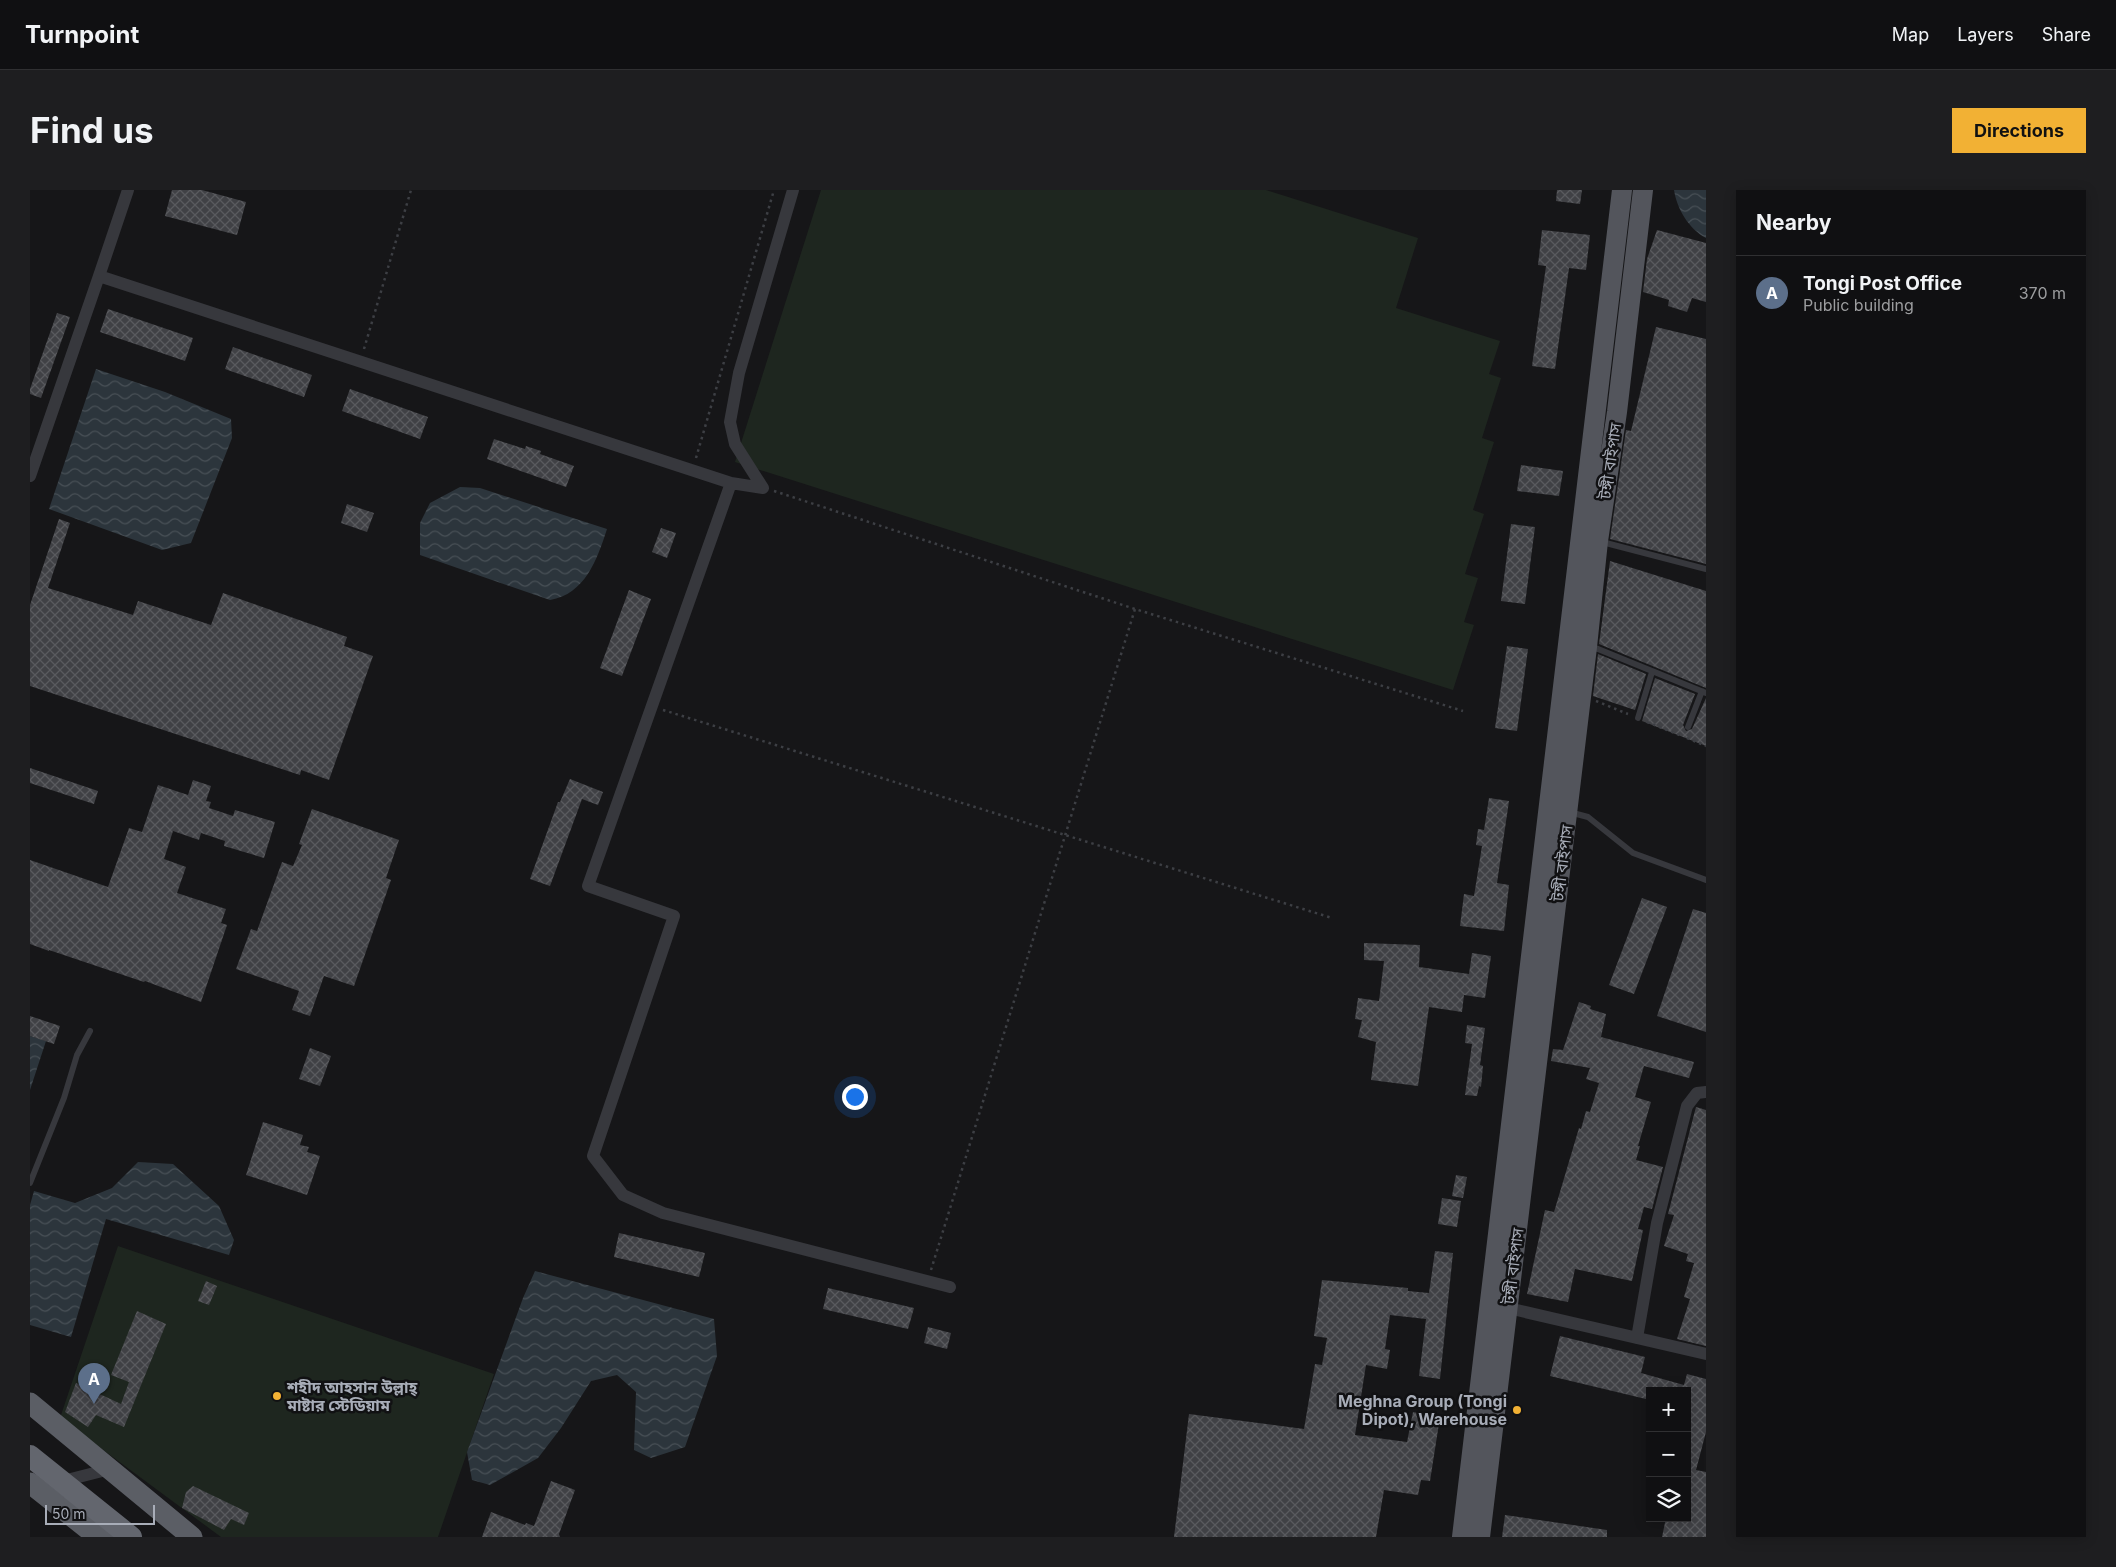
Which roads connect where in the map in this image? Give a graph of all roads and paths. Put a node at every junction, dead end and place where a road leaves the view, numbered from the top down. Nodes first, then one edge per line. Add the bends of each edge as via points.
1 (128, 190) edge
2 (411, 190) edge
3 (774, 190) edge
4 (793, 190) edge
5 (1622, 190) edge
6 (1644, 190) edge
7 (99, 276) junction
8 (360, 362) junction
9 (692, 472) junction
10 (30, 476) edge
11 (731, 483) junction
12 (763, 488) junction
13 (1598, 541) junction
14 (1706, 569) edge
15 (1135, 609) junction
16 (1588, 647) junction
17 (1652, 672) junction
18 (1704, 692) edge
19 (652, 707) junction
20 (1463, 710) dead end
21 (1638, 718) dead end
22 (1688, 727) dead end
23 (1568, 812) junction
24 (1065, 835) junction
25 (1706, 880) edge
26 (1332, 918) dead end
27 (90, 1031) dead end
28 (1706, 1092) edge
29 (30, 1183) edge
30 (928, 1278) dead end
31 (950, 1286) dead end
32 (1508, 1308) junction
33 (1637, 1338) junction
34 (1706, 1354) edge
35 (30, 1403) edge
36 (30, 1456) edge
37 (110, 1470) junction
38 (52, 1473) junction
39 (32, 1486) edge
40 (98, 1537) edge
41 (107, 1537) edge
42 (131, 1537) edge
43 (192, 1537) edge
44 (1462, 1537) edge
45 (1480, 1537) edge

1 - 7 street
2 - 8 path
3 - 9 path
4 - 12 street via 739,373 730,422 735,444
5 - 44 main road
6 - 13 main road, টঙ্গী বাইপাস
7 - 8 street
7 - 10 street
8 - 9 street
9 - 11 street
11 - 12 street
11 - 19 street
12 - 15 path
13 - 14 lane
13 - 16 main road, টঙ্গী বাইপাস
15 - 20 path
15 - 24 path
16 - 17 lane
16 - 23 main road, টঙ্গী বাইপাস
17 - 18 lane
17 - 21 lane
18 - 22 lane
19 - 24 path
19 - 31 street via 588,886 674,916 593,1156 623,1195 663,1213
23 - 25 lane via 1588,817 1633,853
23 - 32 main road, টঙ্গী বাইপাস
24 - 26 path
24 - 30 path
27 - 29 lane via 77,1055 64,1098
28 - 33 street via 1696,1093 1687,1106 1657,1223
32 - 33 street
32 - 45 main road, টঙ্গী বাইপাস
33 - 34 street
35 - 37 highway
36 - 38 highway, bridge
37 - 39 street
37 - 43 highway
38 - 41 highway, bridge
38 - 42 highway, bridge
39 - 40 highway

